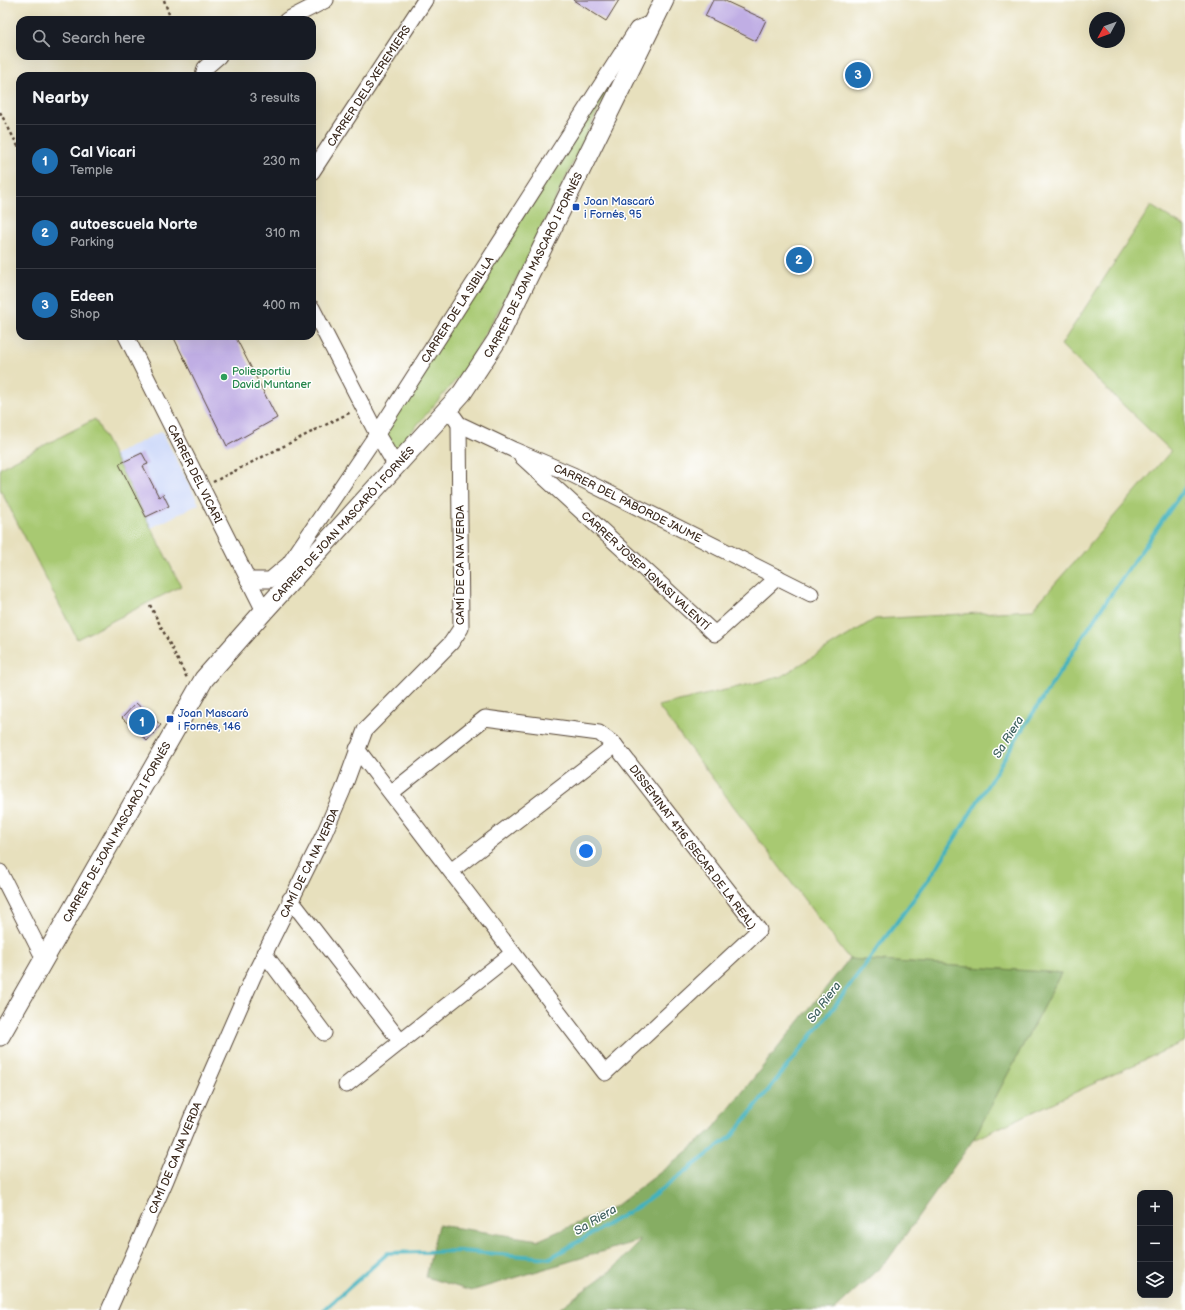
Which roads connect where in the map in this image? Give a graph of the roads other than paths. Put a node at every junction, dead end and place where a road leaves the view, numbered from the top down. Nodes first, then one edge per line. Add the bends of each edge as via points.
1 (326, 0) edge
2 (425, 0) edge
3 (664, 0) edge
4 (295, 16) edge
5 (653, 22) junction
6 (215, 60) edge
7 (204, 72) edge
8 (316, 166) edge
9 (316, 316) edge
10 (128, 340) edge
11 (448, 408) junction
12 (459, 424) junction
13 (377, 434) junction
14 (514, 450) junction
15 (396, 466) junction
16 (778, 577) junction
17 (248, 580) junction
18 (811, 594) dead end
19 (264, 611) junction
20 (615, 745) junction
21 (357, 749) junction
22 (391, 793) junction
23 (0, 872) edge
24 (451, 872) junction
25 (290, 899) junction
26 (264, 953) junction
27 (513, 953) junction
28 (44, 959) junction
29 (324, 1033) dead end
30 (0, 1036) edge
31 (401, 1042) junction
32 (346, 1085) dead end
33 (109, 1310) edge

1 - 4 street
2 - 8 street, CARRER DELS XEREMIERS
3 - 5 street, CARRER DE JOAN MASCARÓ I FORNÉS
5 - 11 street, CARRER DE JOAN MASCARÓ I FORNÉS via 497,340 462,394
5 - 13 street, CARRER DE LA SIBIL·LA via 637,29
6 - 7 street
9 - 13 street
10 - 17 street, CARRER DEL VICARI
11 - 12 street
11 - 15 street, CARRER DE JOAN MASCARÓ I FORNÉS
12 - 14 street, CARRER DEL PABORDE JAUME
12 - 21 street, CAMÍ DE CA NA VERDA via 461,628 451,643 365,730
13 - 15 street
13 - 17 street, CARRER DE LA SIBIL·LA via 290,564 270,580
14 - 16 street, CARRER DEL PABORDE JAUME via 573,475
14 - 16 street, CARRER JOSEP IGNASI VALENTÍ via 715,634
15 - 19 street, CARRER DE JOAN MASCARÓ I FORNÉS
16 - 18 street, CARRER DEL PABORDE JAUME
17 - 19 street, CARRER DEL VICARI
19 - 28 street, CARRER DE JOAN MASCARÓ I FORNÉS via 204,679
20 - 22 street, DISSEMINAT 4116 (SECAR DE LA REAL) via 599,733 485,718
20 - 24 street
20 - 27 street, DISSEMINAT 4116 (SECAR DE LA REAL) via 759,930 605,1073
21 - 22 street, DISSEMINAT 4116 (SECAR DE LA REAL)
21 - 25 street, CAMÍ DE CA NA VERDA via 324,834
22 - 24 street, DISSEMINAT 4116 (SECAR DE LA REAL)
23 - 28 street
24 - 27 street, DISSEMINAT 4116 (SECAR DE LA REAL)
25 - 26 street, CAMÍ DE CA NA VERDA
25 - 31 street
26 - 29 street
26 - 33 street, CAMÍ DE CA NA VERDA
27 - 31 street
28 - 30 street, CARRER DE JOAN MASCARÓ I FORNÉS
31 - 32 street

